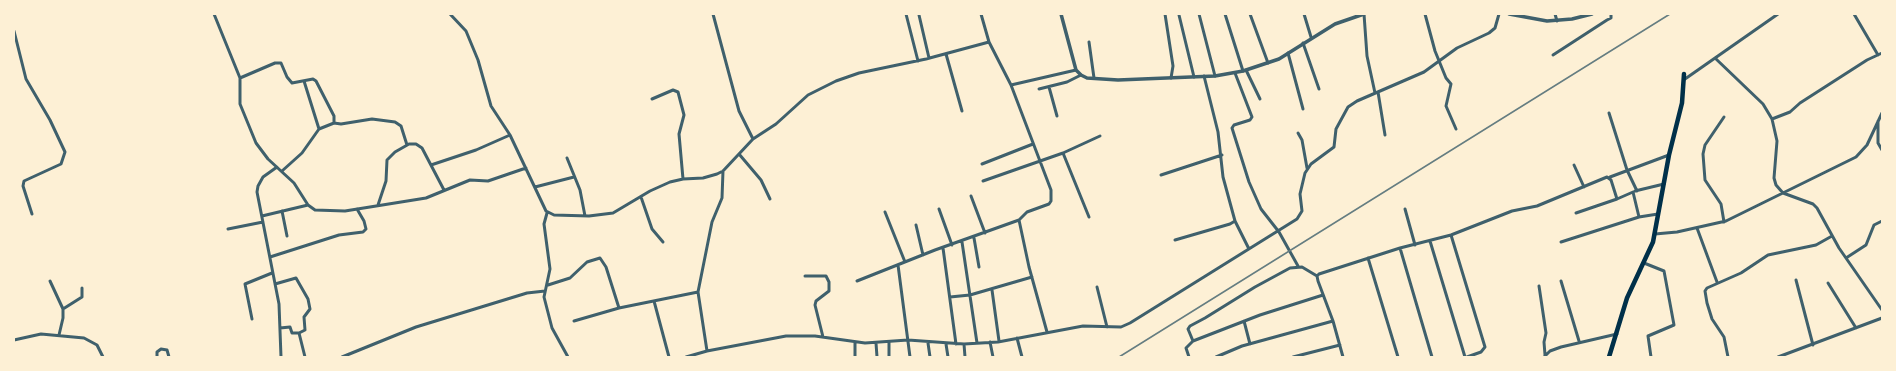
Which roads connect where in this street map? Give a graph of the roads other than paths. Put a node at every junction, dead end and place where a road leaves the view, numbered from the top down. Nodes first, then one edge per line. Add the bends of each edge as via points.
1 (214, 14) edge
2 (450, 14) edge
3 (713, 14) edge
4 (906, 14) edge
5 (981, 14) edge
6 (1061, 14) edge
7 (1164, 14) edge
8 (1179, 14) edge
9 (1199, 14) edge
10 (1225, 14) edge
11 (1250, 14) edge
12 (1304, 14) edge
13 (1364, 14) edge
14 (1425, 14) edge
15 (1499, 14) edge
16 (1509, 14) edge
17 (1555, 14) edge
18 (1592, 14) edge
19 (1611, 14) edge
20 (1778, 14) edge
21 (1854, 14) edge
22 (919, 15) edge
23 (1557, 21) junction
24 (14, 31) edge
25 (1311, 37) junction
26 (989, 42) junction
27 (1089, 42) dead end
28 (1303, 43) junction
29 (1288, 53) junction
30 (946, 54) junction
31 (1880, 54) edge
32 (1553, 55) dead end
33 (929, 58) junction
34 (1715, 58) junction
35 (918, 61) junction
36 (1439, 62) junction
37 (1268, 63) junction
38 (1076, 70) junction
39 (1244, 70) junction
40 (1235, 72) junction
41 (1081, 75) junction
42 (1204, 76) junction
43 (1215, 76) junction
44 (1685, 76) joint
45 (243, 77) junction
46 (1194, 77) junction
47 (1094, 78) junction
48 (1172, 78) junction
49 (304, 81) junction
50 (1011, 85) junction
51 (1049, 87) junction
52 (1039, 89) dead end
53 (1319, 89) dead end
54 (1377, 92) junction
55 (652, 98) dead end
56 (1260, 99) dead end
57 (1303, 109) dead end
58 (962, 111) dead end
59 (1609, 113) dead end
60 (1882, 113) edge
61 (1057, 116) dead end
62 (1724, 117) dead end
63 (1772, 119) junction
64 (1878, 121) junction
65 (334, 123) junction
66 (319, 129) junction
67 (1456, 129) dead end
68 (1298, 133) dead end
69 (510, 135) junction
70 (1385, 135) dead end
71 (1100, 136) dead end
72 (753, 139) junction
73 (1033, 144) junction
74 (407, 145) junction
75 (1882, 150) edge
76 (1063, 153) junction
77 (739, 154) junction
78 (1222, 155) junction
79 (1669, 155) junction
80 (567, 158) dead end
81 (1040, 161) junction
82 (982, 164) dead end
83 (1574, 165) dead end
84 (431, 166) junction
85 (277, 167) junction
86 (526, 168) junction
87 (1307, 168) junction
88 (1627, 170) junction
89 (282, 171) junction
90 (723, 171) junction
91 (1161, 175) dead end
92 (574, 177) junction
93 (1610, 177) junction
94 (683, 179) junction
95 (983, 181) dead end
96 (1665, 184) junction
97 (535, 187) junction
98 (1584, 187) junction
99 (444, 190) junction
100 (1635, 191) junction
101 (1783, 193) junction
102 (971, 196) dead end
103 (641, 197) junction
104 (770, 199) dead end
105 (1617, 199) junction
106 (308, 205) junction
107 (378, 205) junction
108 (358, 209) junction
109 (939, 209) dead end
110 (1404, 209) dead end
111 (282, 211) junction
112 (885, 212) dead end
113 (547, 213) junction
114 (1576, 213) dead end
115 (32, 214) dead end
116 (1659, 214) junction
117 (262, 216) junction
118 (585, 216) junction
119 (1090, 217) dead end
120 (1639, 218) junction
121 (1019, 220) junction
122 (1235, 221) junction
123 (1882, 221) edge
124 (263, 222) junction
125 (1724, 222) junction
126 (916, 225) dead end
127 (1698, 228) junction
128 (228, 229) dead end
129 (1279, 232) junction
130 (985, 233) junction
131 (1655, 234) junction
132 (1451, 235) junction
133 (287, 236) dead end
134 (1832, 236) junction
135 (974, 238) junction
136 (1175, 240) dead end
137 (1430, 241) junction
138 (663, 242) dead end
139 (962, 242) junction
140 (1561, 242) dead end
141 (1415, 244) junction
142 (952, 245) junction
143 (943, 248) junction
144 (1400, 248) junction
145 (1249, 249) junction
146 (923, 255) junction
147 (270, 257) junction
148 (1368, 258) junction
149 (1846, 258) junction
150 (905, 262) junction
151 (1644, 263) junction
152 (898, 264) junction
153 (1298, 266) junction
154 (979, 267) dead end
155 (272, 273) junction
156 (805, 276) dead end
157 (1317, 276) junction
158 (1032, 277) junction
159 (1796, 280) dead end
160 (50, 281) dead end
161 (857, 281) dead end
162 (1561, 281) dead end
163 (1717, 282) junction
164 (1828, 283) dead end
165 (275, 284) junction
166 (548, 285) junction
167 (1539, 286) dead end
168 (1097, 287) dead end
169 (82, 288) dead end
170 (992, 290) junction
171 (545, 291) junction
172 (698, 292) junction
173 (970, 295) junction
174 (1323, 295) junction
175 (950, 298) junction
176 (654, 300) junction
177 (619, 308) junction
178 (63, 309) junction
179 (1882, 310) edge
180 (1882, 318) edge
181 (252, 319) dead end
182 (574, 321) dead end
183 (1244, 321) junction
184 (1333, 321) junction
185 (1107, 327) junction
186 (280, 328) junction
187 (1856, 328) junction
188 (1047, 332) junction
189 (299, 333) junction
190 (1617, 334) junction
191 (59, 335) junction
192 (823, 337) junction
193 (1017, 338) junction
194 (14, 340) edge
195 (908, 340) junction
196 (1193, 341) junction
197 (1580, 341) junction
198 (855, 342) junction
199 (889, 342) junction
200 (990, 342) junction
201 (999, 342) junction
202 (876, 343) junction
203 (928, 343) junction
204 (977, 343) junction
205 (946, 344) junction
206 (956, 344) junction
207 (964, 344) junction
208 (1250, 344) junction
209 (1340, 345) junction
210 (1813, 345) junction
211 (707, 351) junction
212 (1545, 356) edge
213 (103, 357) edge
214 (157, 357) edge
215 (169, 357) edge
216 (281, 357) edge
217 (305, 357) edge
218 (342, 357) edge
219 (568, 357) edge
220 (669, 357) edge
221 (686, 357) edge
222 (855, 357) edge
223 (877, 357) edge
224 (889, 357) edge
225 (910, 357) edge
226 (930, 357) edge
227 (948, 357) edge
228 (965, 357) edge
229 (993, 357) edge
230 (1022, 357) edge
231 (1189, 357) edge
232 (1216, 357) edge
233 (1293, 357) edge
234 (1343, 357) edge
235 (1398, 357) edge
236 (1432, 357) edge
237 (1466, 357) edge
238 (1609, 357) edge
239 (1651, 357) edge
240 (1728, 357) edge
241 (1778, 357) edge

1 - 45 street
2 - 69 street via 466,31 478,60 487,97
3 - 72 street via 739,110
4 - 35 street
5 - 26 street
6 - 38 street
7 - 48 street via 1173,66
8 - 46 street
9 - 43 street
10 - 39 street
11 - 37 street
12 - 25 street
13 - 25 street via 1335,24
13 - 54 street via 1367,56
14 - 36 street via 1430,40
15 - 36 street via 1493,31 1456,48
16 - 23 street
17 - 23 street
18 - 23 street
19 - 32 street via 1610,18
20 - 34 street
21 - 31 street
22 - 33 street
24 - 115 street via 26,79 65,152 61,164 24,181 23,186
25 - 28 street
26 - 30 street
26 - 50 street
27 - 47 street
28 - 29 street
28 - 53 street
29 - 37 street
29 - 57 street
30 - 33 street
30 - 58 street
31 - 63 street via 1800,103 1790,112
33 - 35 street
34 - 44 street
34 - 63 street via 1763,104
35 - 72 street via 859,73 836,81 808,95 776,124
36 - 54 street via 1424,72
36 - 67 street via 1451,84 1446,106
37 - 39 street
38 - 41 street
38 - 50 street
39 - 40 street
39 - 56 street
40 - 43 street
40 - 129 street via 1252,117 1232,128 1249,182 1261,209
41 - 47 street
41 - 51 street
42 - 43 street
42 - 46 street
42 - 78 street
44 - 79 main road via 1682,103
45 - 49 street via 278,62 292,82
45 - 85 street via 240,104 253,137 268,159
46 - 48 street
47 - 48 street
49 - 65 street via 313,79 318,84 334,116
49 - 66 street
50 - 73 street
51 - 52 street
51 - 61 street
54 - 70 street
54 - 87 street via 1348,107 1336,129 1332,149
55 - 94 street via 673,90 678,92 684,116 678,134
59 - 88 street
60 - 64 street
62 - 125 street via 1705,145 1703,154 1705,180 1721,204
63 - 101 street via 1777,141 1774,178
64 - 75 street via 1878,143
64 - 101 street via 1860,154
65 - 66 street
65 - 74 street via 372,119 395,122 401,126
66 - 89 street via 302,153
68 - 87 street via 1302,140
69 - 84 street
69 - 86 street
71 - 76 street
72 - 77 street
73 - 81 street
73 - 82 street
74 - 84 street via 416,144 422,148
74 - 107 street via 387,160 386,181
76 - 81 street
76 - 119 street
77 - 90 street
77 - 104 street via 761,180
78 - 91 street
78 - 122 street via 1223,177
79 - 88 street
79 - 96 main road
80 - 92 street
81 - 95 street
81 - 121 street via 1051,190 1051,201 1026,212
83 - 98 street
84 - 99 street
85 - 89 street
85 - 117 street via 263,177 258,186 257,198
86 - 97 street
86 - 99 street via 495,180 470,180
87 - 129 street via 1301,183 1302,212 1297,219
88 - 93 street
88 - 100 street
89 - 106 street via 294,183
90 - 94 street via 703,178
90 - 172 street via 722,198 712,222
92 - 97 street
92 - 118 street via 580,190
93 - 98 street
93 - 105 street
94 - 103 street via 657,187
96 - 100 street
96 - 116 main road
97 - 113 street
98 - 132 street via 1547,203 1502,214
99 - 107 street via 426,198
100 - 105 street
100 - 120 street
101 - 125 street
101 - 134 street via 1813,204
102 - 130 street
103 - 118 street via 613,213
103 - 138 street via 652,229
105 - 114 street
106 - 108 street via 315,210
106 - 111 street
107 - 108 street
108 - 147 street via 366,229 363,232 339,235
109 - 142 street
110 - 141 street
111 - 117 street
111 - 133 street
112 - 150 street
113 - 118 street
113 - 166 street via 544,224 550,269
116 - 120 street
116 - 131 main road
117 - 124 street
120 - 140 street
121 - 130 street
121 - 158 street
122 - 136 street
122 - 145 street
123 - 149 street via 1874,225 1866,245
124 - 128 street
124 - 147 street
125 - 127 street
126 - 146 street
127 - 131 street
127 - 163 street
129 - 145 street
129 - 153 street
130 - 135 street
131 - 151 main road
132 - 137 street
132 - 237 street via 1485,347 1481,352
134 - 149 street
134 - 163 street via 1816,245 1768,255 1741,273
135 - 139 street
135 - 154 street
137 - 141 street
137 - 237 street
139 - 142 street
139 - 173 street
141 - 144 street
142 - 143 street
143 - 146 street
143 - 175 street
144 - 148 street
144 - 236 street
145 - 185 street via 1130,323 1121,327
146 - 150 street
147 - 155 street
148 - 157 street
148 - 235 street
149 - 179 street
150 - 152 street
151 - 190 main road via 1627,298
151 - 239 street via 1664,271 1674,325 1648,336
152 - 161 street
152 - 195 street
153 - 157 street
153 - 196 street via 1255,287 1190,326 1188,329
155 - 165 street
155 - 181 street via 245,284
156 - 192 street via 826,276 829,282 829,292 815,303
157 - 174 street
158 - 170 street
158 - 188 street
159 - 210 street
160 - 178 street
162 - 197 street
163 - 240 street via 1707,288 1705,296 1712,319 1724,337
164 - 187 street
165 - 186 street
165 - 189 street via 296,278 308,300 310,310 304,317 305,330
166 - 171 street
166 - 177 street via 570,278 587,262 600,258 606,267
167 - 212 street via 1546,333
168 - 185 street
169 - 178 street via 82,297
170 - 173 street
170 - 201 street
171 - 218 street via 527,293 406,330
171 - 219 street via 552,328
172 - 176 street
172 - 211 street
173 - 175 street
173 - 204 street
174 - 183 street
174 - 184 street
175 - 206 street
176 - 177 street
176 - 220 street
177 - 182 street
178 - 191 street
180 - 187 street
183 - 196 street
183 - 208 street
184 - 208 street
184 - 209 street
185 - 188 street via 1083,326
186 - 189 street via 290,327 292,333
186 - 216 street
187 - 210 street
188 - 193 street
189 - 217 street
190 - 197 street
190 - 238 main road
191 - 194 street via 37,335
191 - 213 street via 92,341
192 - 198 street
192 - 211 street via 779,337
193 - 201 street
193 - 230 street
195 - 199 street
195 - 203 street
195 - 225 street
196 - 231 street via 1186,348
197 - 212 street via 1556,349
198 - 202 street
198 - 222 street
199 - 202 street
199 - 224 street
200 - 201 street
200 - 204 street
200 - 229 street
202 - 223 street
203 - 205 street
203 - 226 street
204 - 207 street
205 - 206 street
205 - 227 street
206 - 207 street
207 - 228 street
208 - 232 street
209 - 233 street
209 - 234 street
210 - 241 street
211 - 221 street
214 - 215 street via 158,351 166,349

